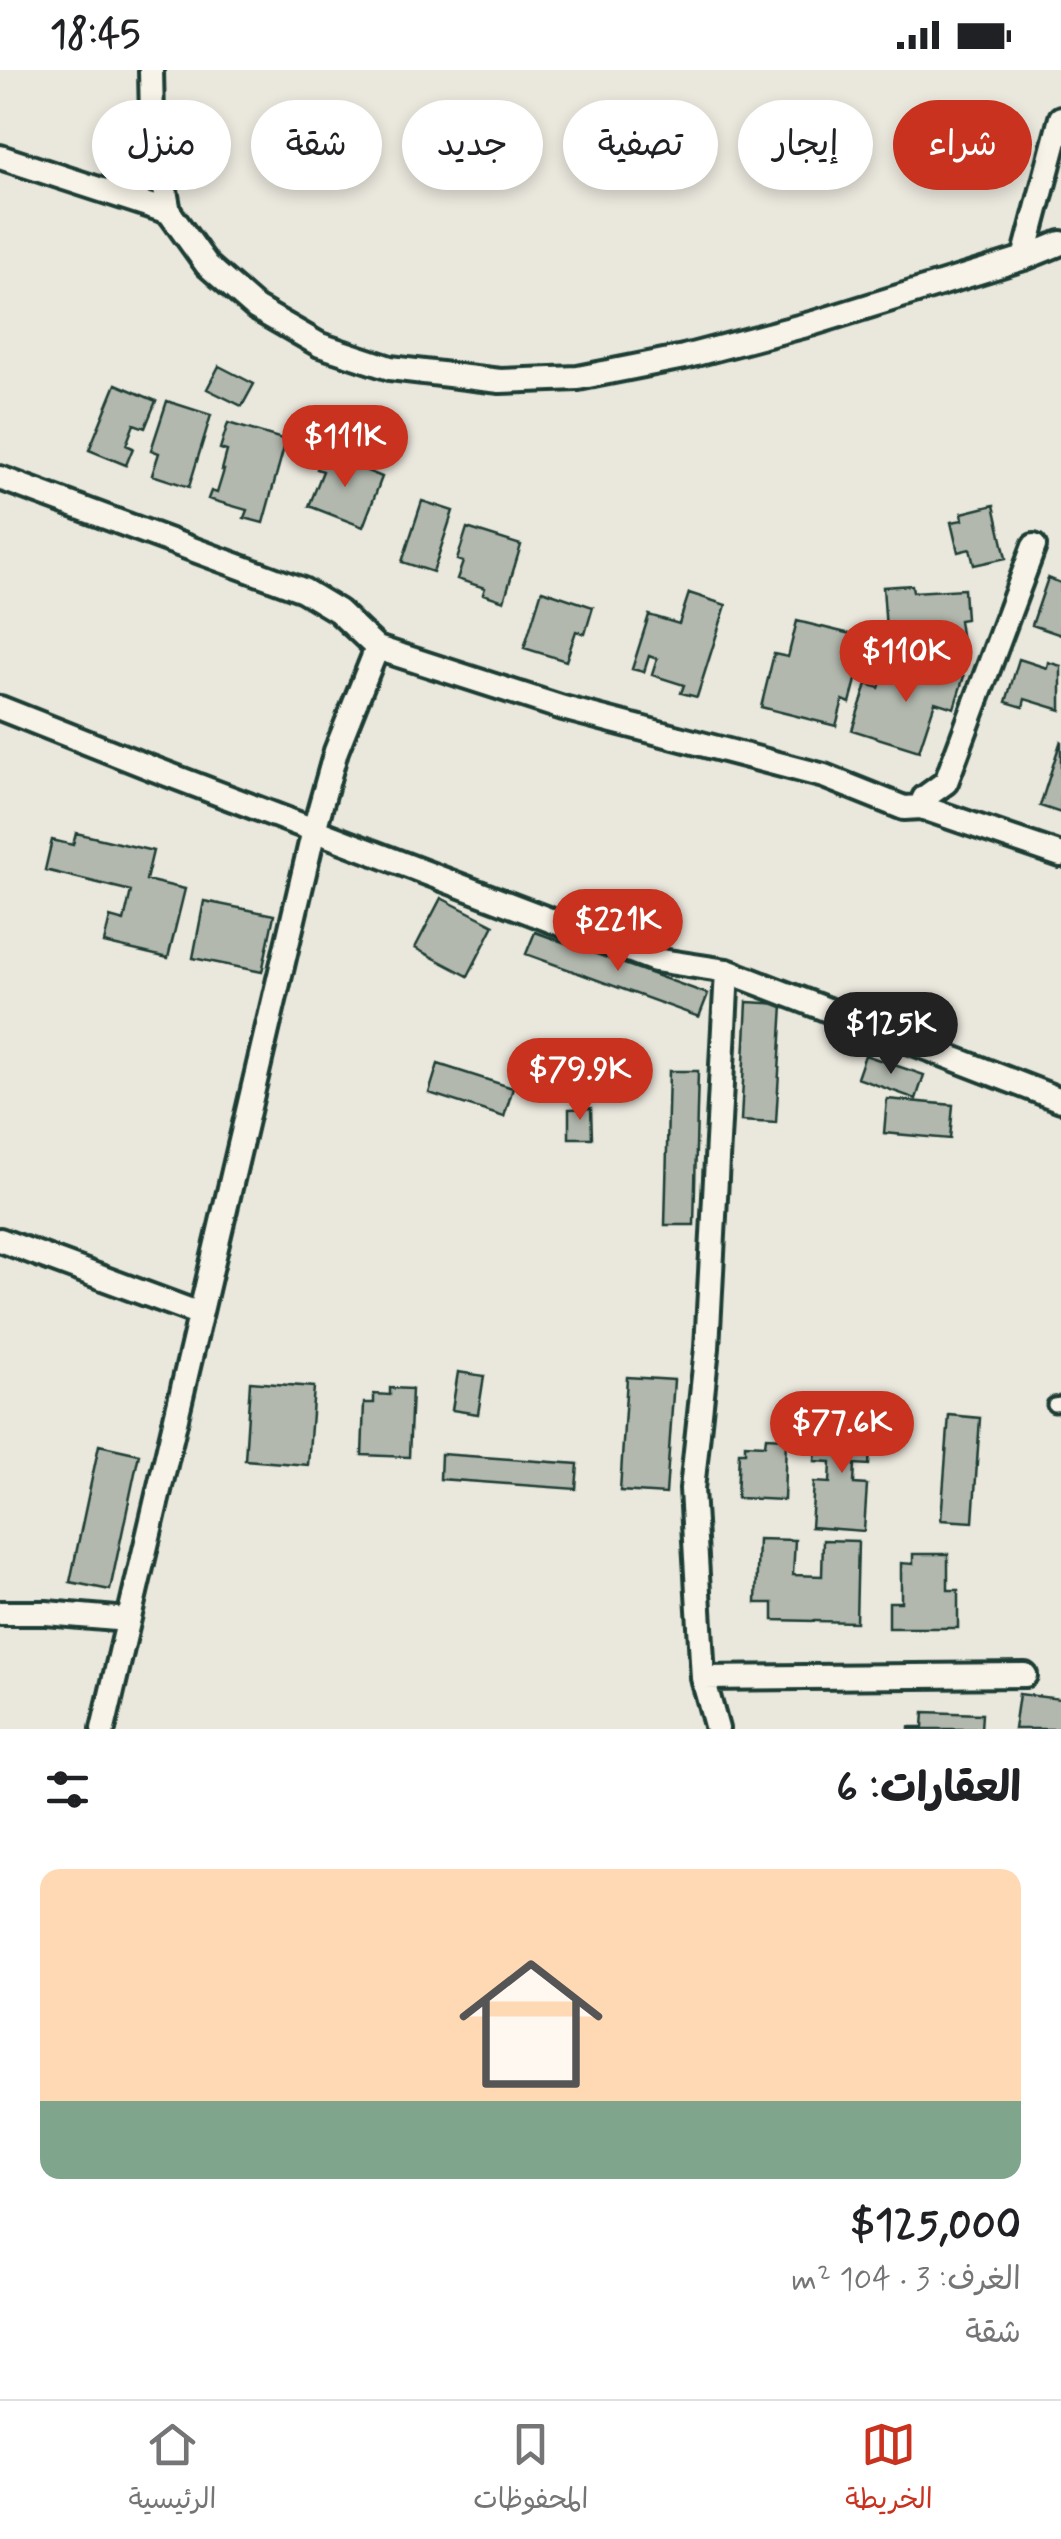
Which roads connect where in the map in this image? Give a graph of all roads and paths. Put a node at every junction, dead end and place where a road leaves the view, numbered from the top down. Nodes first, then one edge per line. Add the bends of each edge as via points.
1 (151, 70) edge
2 (1061, 118) edge
3 (0, 158) edge
4 (169, 212) junction
5 (1061, 244) edge
6 (1024, 258) junction
7 (0, 478) edge
8 (1034, 546) dead end
9 (378, 648) junction
10 (0, 708) edge
11 (921, 807) junction
12 (314, 830) junction
13 (1061, 856) edge
14 (727, 971) junction
15 (1061, 1100) edge
16 (0, 1240) edge
17 (200, 1314) junction
18 (0, 1612) edge
19 (128, 1620) junction
20 (1024, 1676) dead end
21 (704, 1678) junction
22 (104, 1729) edge
23 (716, 1729) edge

1 - 4 street via 152,120
2 - 6 street
3 - 4 street
4 - 6 street via 219,276 256,308 320,345 390,368 500,381 578,378 684,357
5 - 6 street
7 - 9 street via 303,590
8 - 11 street via 946,782
9 - 11 street via 563,708 824,776 904,808
9 - 12 street via 336,751
10 - 12 street
11 - 13 street
12 - 14 street via 656,960
12 - 17 street
14 - 15 street
14 - 21 street via 707,1348 692,1490
16 - 17 street
17 - 19 street
18 - 19 street
19 - 22 street
20 - 21 street
21 - 23 street

